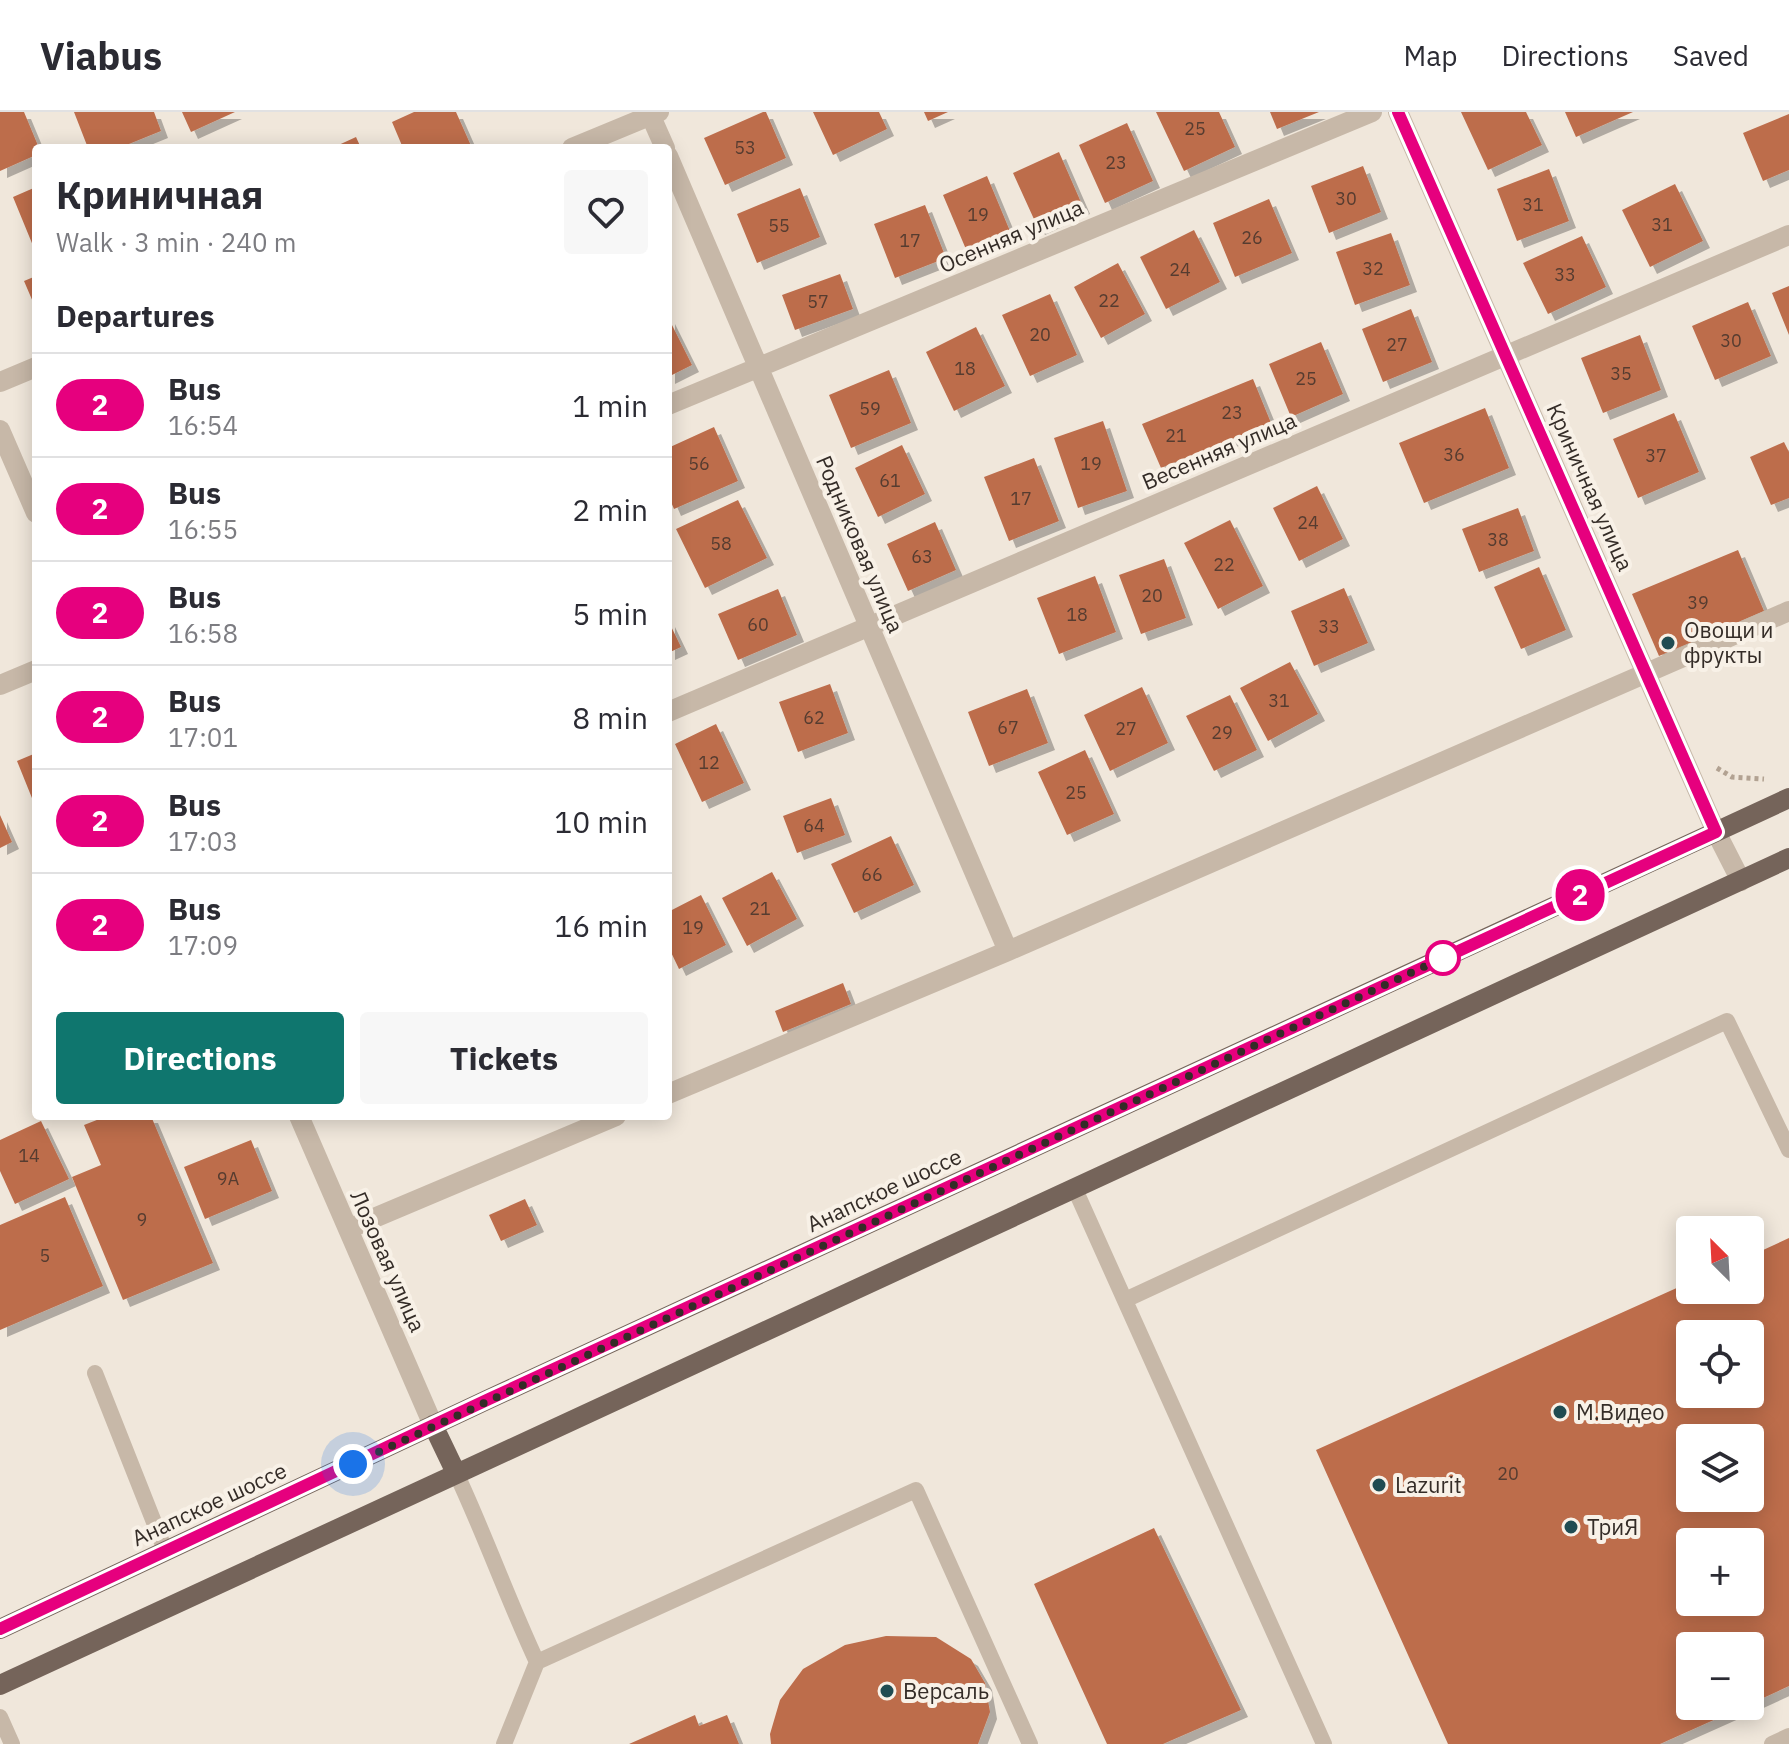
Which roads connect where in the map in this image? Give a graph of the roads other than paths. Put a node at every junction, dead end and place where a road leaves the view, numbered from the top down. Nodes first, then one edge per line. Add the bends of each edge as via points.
1 (1372, 112) edge
2 (1398, 112) edge
3 (653, 113) edge
4 (581, 144) edge
5 (664, 144) edge
6 (672, 165) edge
7 (1789, 235) edge
8 (1505, 355) junction
9 (758, 367) junction
10 (32, 369) edge
11 (0, 382) edge
12 (672, 403) edge
13 (0, 430) edge
14 (32, 504) edge
15 (1789, 611) edge
16 (869, 626) junction
17 (32, 672) edge
18 (1647, 675) junction
19 (0, 685) edge
20 (672, 710) edge
21 (1789, 798) edge
22 (1716, 832) junction
23 (1789, 858) edge
24 (1741, 881) junction
25 (1008, 951) junction
26 (672, 1092) edge
27 (301, 1120) edge
28 (607, 1120) edge
29 (1789, 1150) edge
30 (1074, 1187) junction
31 (348, 1229) junction
32 (1125, 1300) junction
33 (95, 1373) dead end
34 (433, 1425) junction
35 (456, 1473) junction
36 (165, 1550) junction
37 (0, 1629) edge
38 (537, 1662) junction
39 (0, 1685) edge
40 (0, 1717) edge
41 (512, 1726) junction
42 (1789, 1736) edge
43 (12, 1744) edge
44 (504, 1744) edge
45 (520, 1744) edge
46 (1030, 1744) edge
47 (1324, 1744) edge
48 (1772, 1744) edge

1 - 9 street, Осенняя улица
2 - 8 street, Криничная улица
3 - 4 street
3 - 5 street
6 - 9 street, Родниковая улица
7 - 8 street, Весенняя улица
8 - 16 street, Весенняя улица
8 - 18 street, Криничная улица
9 - 12 street, Осенняя улица
9 - 16 street, Родниковая улица
10 - 11 street
13 - 14 street
15 - 18 street
16 - 20 street, Весенняя улица
16 - 25 street, Родниковая улица
17 - 19 street
18 - 22 street, Криничная улица
18 - 25 street
21 - 22 main road, Анапское шоссе
22 - 24 street, Криничная улица
22 - 34 main road, Анапское шоссе
23 - 24 main road
24 - 30 main road
25 - 26 street
27 - 31 street, Лозовая улица
28 - 31 street
29 - 32 lane via 1727,1021
30 - 32 lane
30 - 35 main road
31 - 34 street, Лозовая улица
32 - 47 lane
33 - 36 lane
34 - 35 main road
34 - 36 main road, Анапское шоссе
35 - 38 lane
35 - 39 main road
36 - 37 main road, Анапское шоссе
38 - 41 lane
38 - 46 lane via 916,1490
40 - 43 lane
41 - 44 lane
41 - 45 lane
42 - 48 lane

